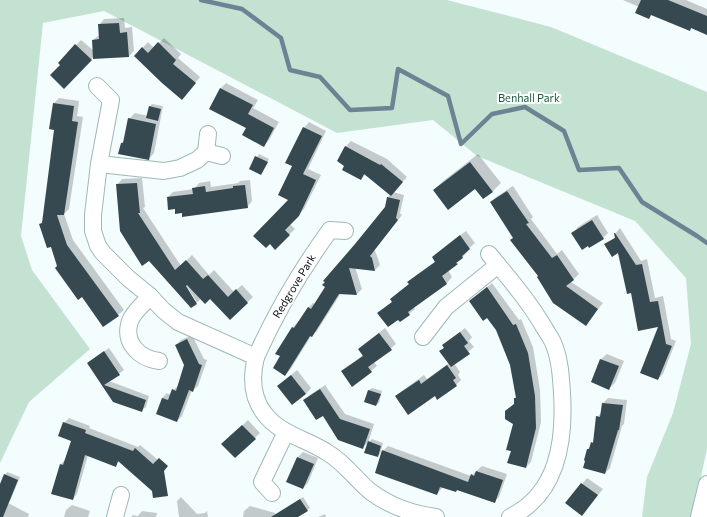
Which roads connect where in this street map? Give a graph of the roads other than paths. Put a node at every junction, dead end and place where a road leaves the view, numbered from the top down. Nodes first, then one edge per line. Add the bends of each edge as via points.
1 (97, 86) dead end
2 (208, 134) dead end
3 (206, 152) junction
4 (222, 156) dead end
5 (99, 164) junction
6 (345, 231) dead end
7 (150, 296) junction
8 (423, 337) dead end
9 (256, 357) junction
10 (158, 361) dead end
11 (286, 432) junction
12 (707, 484) edge
13 (121, 494) dead end
14 (272, 494) dead end
15 (413, 515) edge
16 (115, 517) edge
17 (436, 517) edge
18 (510, 517) edge
19 (699, 517) edge

1 - 5 street via 111,100
2 - 3 street
3 - 4 street
3 - 5 street via 187,166 164,171
5 - 7 street via 92,223 95,239 103,253
6 - 9 street, Redgrove Park via 330,230 311,256 278,311
7 - 9 street via 178,322
7 - 10 street via 131,320 129,337 137,351 146,358
8 - 18 street via 446,307 493,259 530,304 554,344 559,363 563,403 560,446 556,463 536,498
9 - 11 street, Redgrove Park via 252,381 258,403 270,420
11 - 14 street via 262,482
11 - 15 street, Redgrove Park via 330,454 342,462 370,491
12 - 19 street
13 - 16 street
15 - 17 street, Redgrove Park

